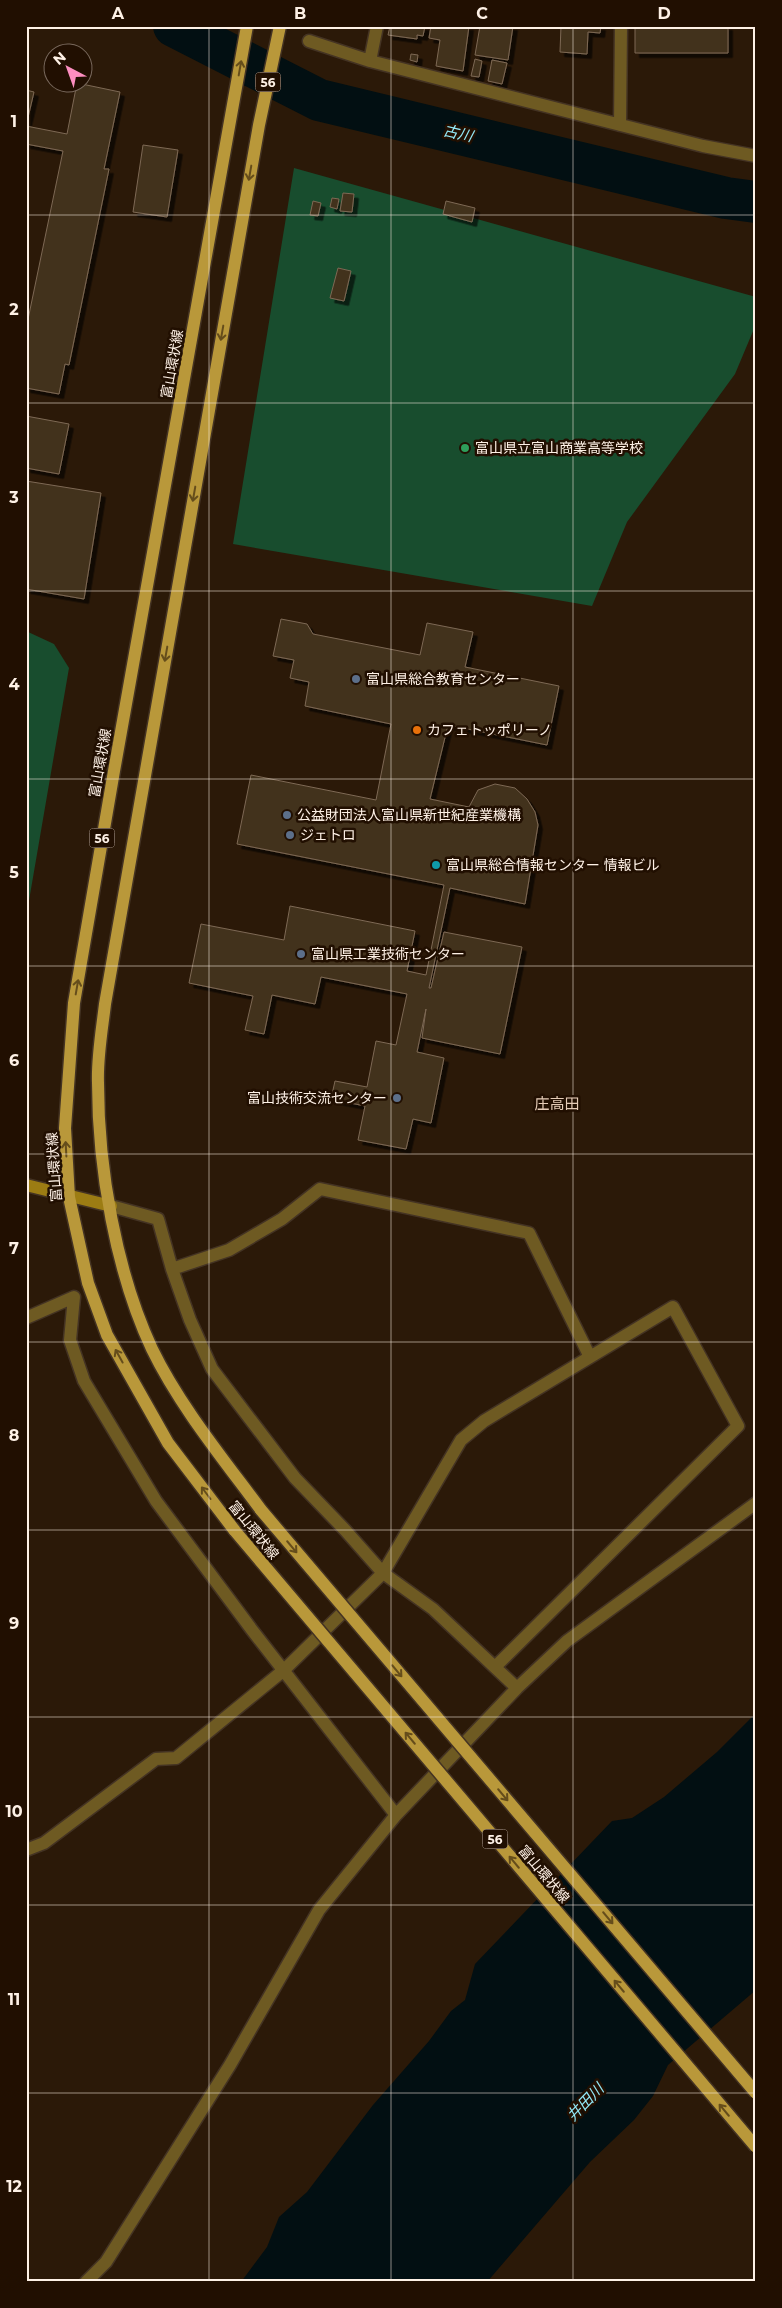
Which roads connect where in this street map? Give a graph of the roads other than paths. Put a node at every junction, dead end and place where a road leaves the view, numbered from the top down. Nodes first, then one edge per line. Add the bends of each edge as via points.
1 (247, 26) edge
2 (377, 26) edge
3 (621, 26) edge
4 (279, 32) edge
5 (309, 41) dead end
6 (370, 61) junction
7 (620, 125) junction
8 (756, 156) edge
9 (26, 1185) edge
10 (69, 1197) junction
11 (111, 1206) junction
12 (172, 1270) junction
13 (26, 1318) edge
14 (590, 1357) junction
15 (756, 1503) edge
16 (383, 1573) junction
17 (495, 1667) junction
18 (284, 1670) junction
19 (517, 1688) junction
20 (396, 1815) junction
21 (26, 1850) edge
22 (756, 2093) edge
23 (756, 2147) edge
24 (86, 2282) edge

10 -> 1 main road, 富山環状線 / 56 via 65,1128 74,1003
2 - 6 street
3 - 7 street
4 -> 11 main road, 富山環状線 / 56 via 259,125 105,1004 98,1082 102,1153
5 - 6 street
6 - 7 street
7 - 8 street
9 - 10 street
10 - 11 street
23 -> 10 main road, 富山環状線 / 56, bridge via 235,1531 168,1442 107,1335 88,1283
11 - 12 street via 158,1219
11 -> 22 main road, 富山環状線 / 56, bridge via 122,1265 153,1350 196,1423 261,1510
12 - 14 street via 230,1250 282,1219 320,1190 339,1193 529,1233
12 - 16 street via 212,1369 295,1478
13 - 18 street via 74,1298 70,1340 84,1381 156,1501
14 - 16 street via 484,1421 461,1440
14 - 17 street via 673,1307 738,1426
15 - 19 street via 567,1641
16 - 17 street via 433,1609
16 - 18 street
17 - 19 street
18 - 20 street
18 - 21 street via 176,1758 156,1759 44,1843
19 - 20 street
20 - 24 street via 319,1910 230,2065 106,2262

